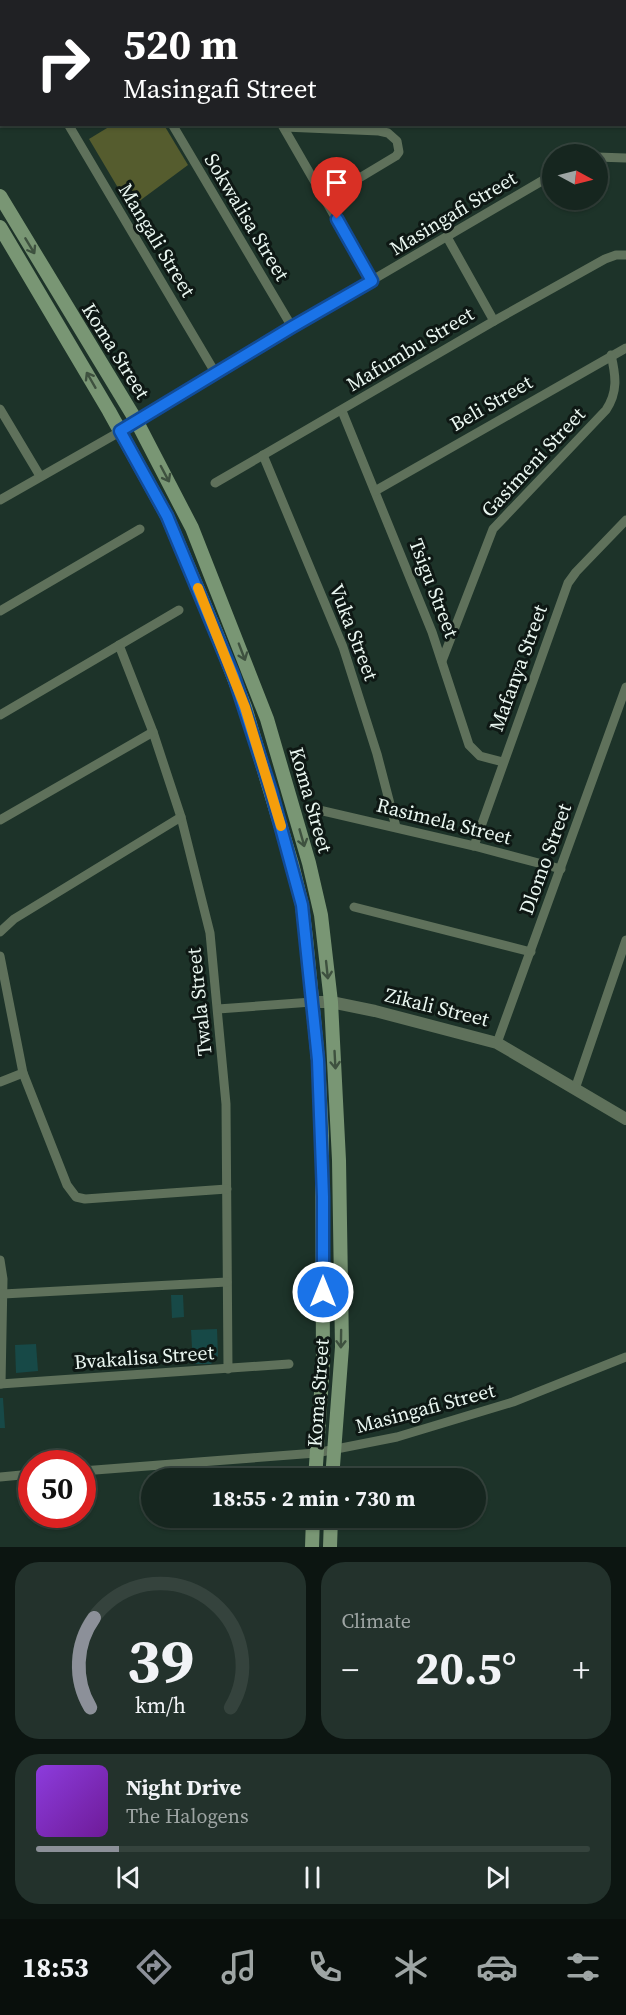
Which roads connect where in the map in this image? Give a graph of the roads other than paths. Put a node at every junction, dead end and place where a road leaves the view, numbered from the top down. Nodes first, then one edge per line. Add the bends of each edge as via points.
1 (69, 126) edge
2 (173, 126) edge
3 (283, 126) edge
4 (608, 157) edge
5 (626, 158) edge
6 (542, 181) edge
7 (0, 196) edge
8 (326, 198) junction
9 (0, 227) edge
10 (447, 237) junction
11 (626, 255) edge
12 (372, 281) junction
13 (494, 321) junction
14 (292, 327) junction
15 (626, 348) edge
16 (611, 355) junction
17 (216, 375) junction
18 (0, 409) edge
19 (342, 411) junction
20 (137, 422) junction
21 (120, 431) junction
22 (263, 455) junction
23 (40, 476) junction
24 (215, 483) dead end
25 (375, 490) junction
26 (0, 500) edge
27 (626, 520) edge
28 (140, 529) dead end
29 (179, 610) dead end
30 (0, 611) edge
31 (119, 645) junction
32 (442, 661) junction
33 (626, 687) edge
34 (0, 715) edge
35 (153, 732) junction
36 (503, 762) junction
37 (319, 810) dead end
38 (181, 818) junction
39 (0, 820) edge
40 (396, 827) junction
41 (474, 846) junction
42 (561, 869) junction
43 (354, 907) dead end
44 (0, 932) edge
45 (626, 940) edge
46 (531, 952) junction
47 (0, 956) edge
48 (312, 1002) junction
49 (331, 1002) junction
50 (218, 1009) junction
51 (497, 1043) junction
52 (23, 1073) junction
53 (0, 1082) edge
54 (575, 1089) junction
55 (626, 1119) edge
56 (227, 1189) junction
57 (0, 1260) edge
58 (227, 1282) junction
59 (3, 1294) junction
60 (626, 1357) edge
61 (289, 1364) dead end
62 (228, 1369) junction
63 (0, 1384) edge
64 (334, 1450) junction
65 (316, 1453) junction
66 (315, 1468) edge
67 (333, 1468) edge
68 (96, 1470) edge
69 (18, 1475) edge
70 (0, 1477) edge
71 (313, 1528) edge
72 (331, 1528) edge
73 (312, 1547) edge
74 (330, 1547) edge

1 - 17 street, Mangali Street
2 - 14 street, Sokwalisa Street
3 - 8 street
3 - 8 street via 379,131 398,141 396,156
4 - 5 street
6 - 10 street, Masingafi Street
7 -> 20 main road, Koma Street
8 - 12 street
21 -> 9 main road, Koma Street
10 - 12 street, Masingafi Street
10 - 13 street
11 - 13 street, Mafumbu Street via 608,257
12 - 14 street, Masingafi Street
13 - 19 street, Mafumbu Street
14 - 17 street, Masingafi Street
15 - 16 street, Beli Street
16 - 25 street, Beli Street
16 - 32 street, Gasimeni Street via 616,387 612,402 493,529
17 - 20 street, Masingafi Street
18 - 23 street
19 - 22 street, Mafumbu Street
19 - 25 street, Tsigu Street
20 - 21 street, Masingafi Street
20 -> 49 main road, Koma Street via 192,528 267,719 316,891
21 - 23 street, Masingafi Street
21 - 48 main road, Koma Street via 171,524 245,707 302,905
22 - 24 street, Mafumbu Street
22 - 40 street, Vuka Street via 343,647
23 - 26 street, Masingafi Street
25 - 32 street, Tsigu Street
27 - 36 street, Mafanya Street via 568,583
28 - 30 street
29 - 31 street
31 - 34 street
31 - 35 street, Twala Street
32 - 36 street, Tsigu Street via 469,745 480,756
33 - 42 street, Dlomo Street
35 - 38 street, Twala Street
35 - 39 street
36 - 41 street, Mafanya Street
37 - 40 street, Rasimela Street
38 - 44 street via 14,919
38 - 50 street, Twala Street via 207,915
40 - 41 street, Rasimela Street
41 - 42 street, Rasimela Street
42 - 46 street, Dlomo Street
43 - 46 street
45 - 54 street
46 - 51 street, Dlomo Street
47 - 52 street
48 - 49 street, Zikali Street
48 - 50 street, Zikali Street
48 - 65 main road, Koma Street via 323,1197 323,1364
49 - 51 street, Zikali Street
49 -> 64 main road, Koma Street via 342,1298
50 - 56 street, Twala Street via 226,1104
51 - 54 street, Zikali Street
52 - 53 street
52 - 56 street via 67,1185 76,1197
54 - 55 street, Zikali Street
56 - 58 street, Twala Street
57 - 59 street
58 - 59 street
58 - 62 street, Twala Street
59 - 63 street
60 - 64 street, Masingafi Street via 485,1412
61 - 62 street, Bvakalisa Street
62 - 63 street, Bvakalisa Street
64 - 65 street, Masingafi Street
64 - 67 main road, Koma Street
65 - 66 main road, Koma Street
65 - 68 street, Masingafi Street
69 - 70 street
71 - 73 main road
72 - 74 main road

